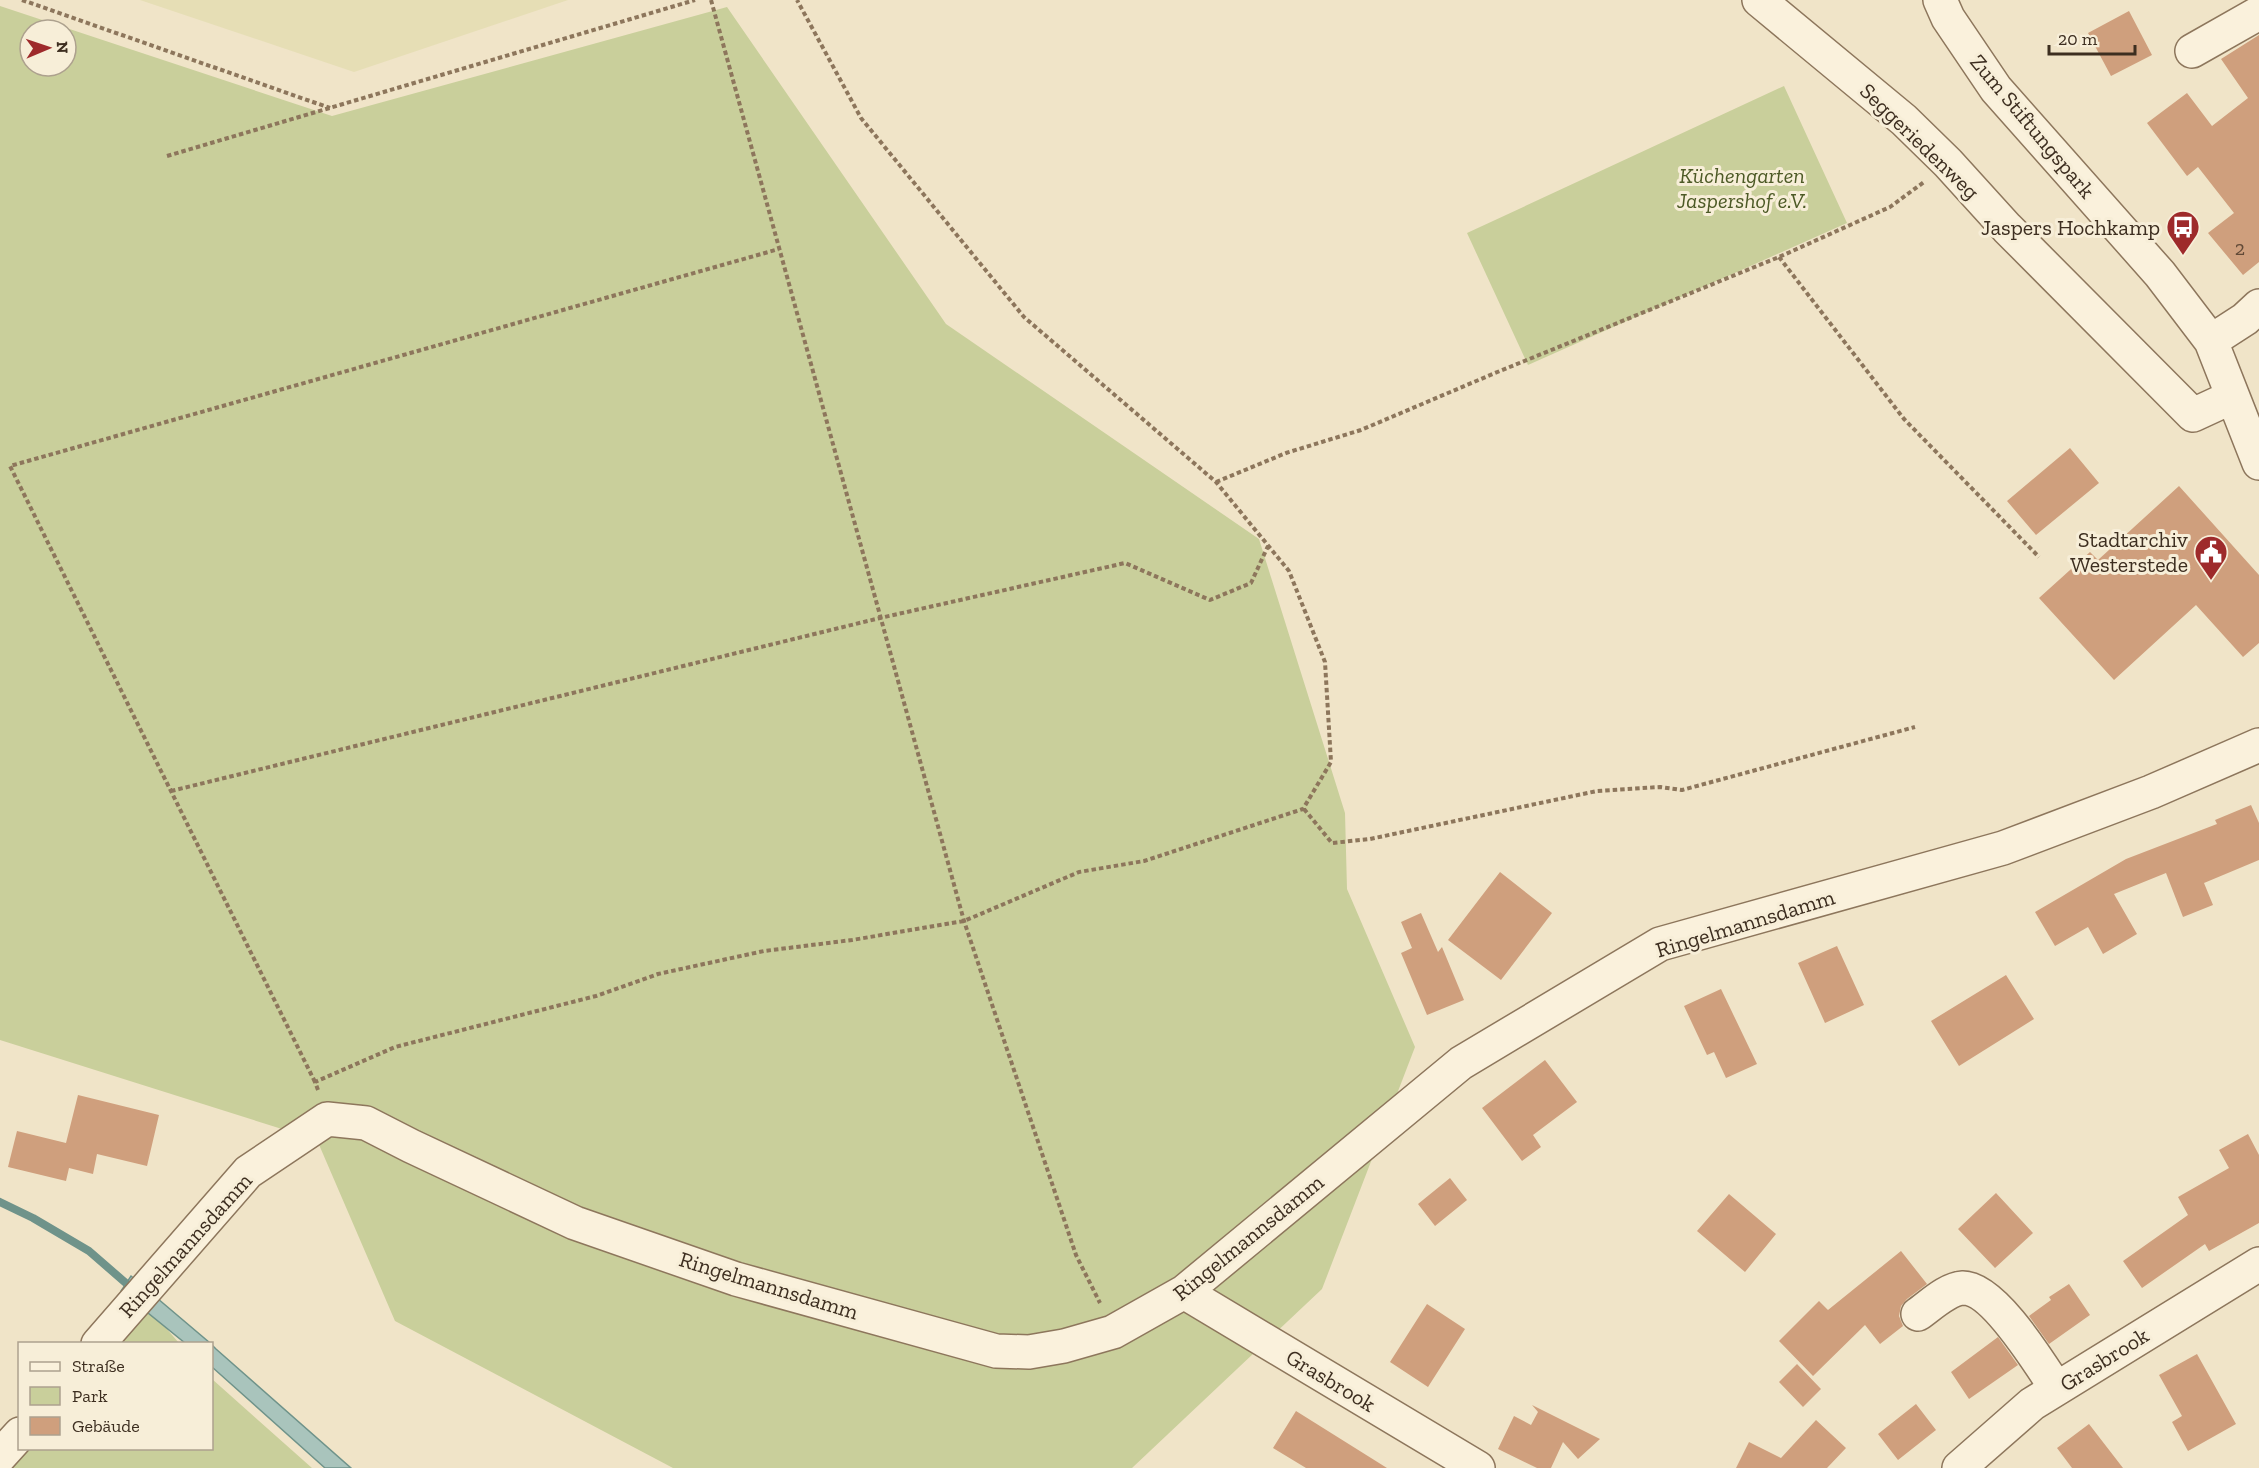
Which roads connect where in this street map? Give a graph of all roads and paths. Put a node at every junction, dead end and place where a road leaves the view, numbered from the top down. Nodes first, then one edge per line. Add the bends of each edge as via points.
1 (21, 0) edge
2 (695, 0) edge
3 (711, 0) edge
4 (797, 0) edge
5 (1760, 0) edge
6 (1940, 0) edge
7 (2259, 13) edge
8 (2192, 51) dead end
9 (331, 108) junction
10 (167, 156) dead end
11 (1948, 163) junction
12 (779, 249) junction
13 (1779, 257) junction
14 (2259, 306) edge
15 (2211, 340) junction
16 (2232, 397) junction
17 (2259, 463) edge
18 (1216, 482) junction
19 (1268, 546) junction
20 (2039, 557) dead end
21 (880, 618) junction
22 (1915, 727) dead end
23 (2259, 745) edge
24 (171, 791) junction
25 (1304, 808) junction
26 (964, 921) junction
27 (315, 1082) junction
28 (327, 1119) junction
29 (2259, 1264) edge
30 (1184, 1292) junction
31 (1918, 1314) dead end
32 (1113, 1332) junction
33 (100, 1342) edge
34 (2056, 1388) junction
35 (18, 1436) edge
36 (0, 1456) edge
37 (1478, 1468) edge
38 (1959, 1468) edge

1 - 9 path
2 - 9 path
3 - 12 path
4 - 18 path via 861,118 1024,317
5 - 11 street, Seggeriedenweg via 1904,120
6 - 15 street, Zum Stiftungspark via 1996,88 2160,274
7 - 8 street
9 - 10 path
11 - 13 path via 1890,207
11 - 16 street, Seggeriedenweg via 2007,228 2193,415
12 - 21 path
12 - 24 path via 10,466
13 - 18 path via 1361,430 1286,453
13 - 20 path via 1904,419
14 - 15 street via 2246,319
15 - 16 street, Zum Stiftungspark
16 - 17 street, Zum Stiftungspark
18 - 19 path
19 - 21 path via 1251,583 1210,600 1125,563
19 - 25 path via 1289,571 1325,662 1331,762
21 - 24 path
21 - 26 path
22 - 25 path via 1682,790 1597,791 1370,839 1332,843
23 - 30 street, Ringelmannsdamm via 2151,792 2003,848 1660,944 1461,1063
24 - 27 path
25 - 26 path via 1144,861 1079,872
26 - 27 path via 764,951 658,974 596,996 395,1047
26 - 32 path via 1076,1255
27 - 28 path
28 - 32 street, Ringelmannsdamm via 366,1123 575,1223 736,1279 996,1351 1029,1352
28 - 33 street, Ringelmannsdamm via 248,1172
29 - 34 street, Grasbrook
30 - 32 street, Ringelmannsdamm
30 - 37 street, Grasbrook
31 - 34 street via 1948,1293 1963,1288 1980,1293 2019,1332
34 - 38 street, Grasbrook
35 - 36 street

